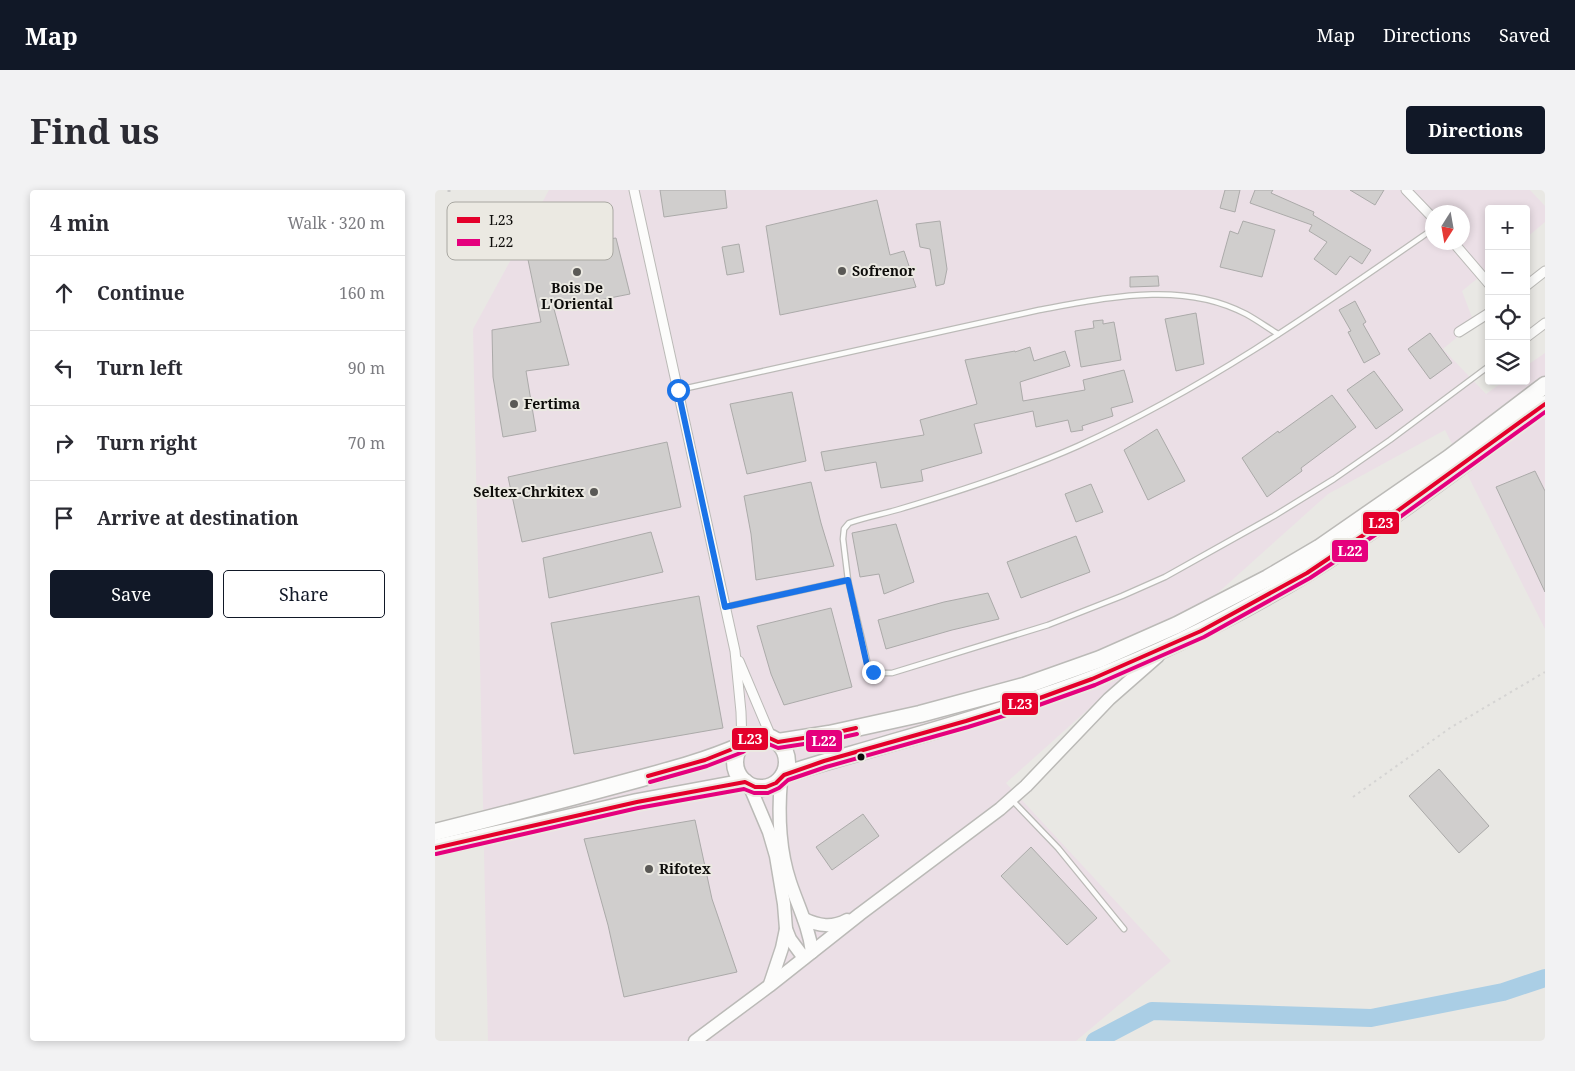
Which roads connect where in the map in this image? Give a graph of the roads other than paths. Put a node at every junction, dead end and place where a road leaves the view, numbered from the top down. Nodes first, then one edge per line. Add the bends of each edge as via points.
1 (634, 190) edge
2 (1405, 190) edge
3 (1425, 210) edge
4 (1425, 235) edge
5 (1460, 250) edge
6 (1545, 271) edge
7 (1485, 279) edge
8 (1530, 283) edge
9 (1485, 316) edge
10 (1545, 323) edge
11 (1459, 332) dead end
12 (1278, 334) junction
13 (1530, 334) edge
14 (1485, 369) edge
15 (1545, 385) edge
16 (678, 390) junction
17 (1545, 404) edge
18 (848, 580) junction
19 (725, 607) junction
20 (1169, 646) junction
21 (735, 651) junction
22 (775, 740) junction
23 (741, 745) junction
24 (782, 777) junction
25 (748, 784) junction
26 (1011, 799) junction
27 (435, 832) edge
28 (435, 848) edge
29 (860, 914) junction
30 (804, 919) junction
31 (786, 929) junction
32 (1124, 929) dead end
33 (808, 955) junction
34 (769, 986) junction
35 (695, 1041) edge

1 - 16 street
2 - 3 street
4 - 12 lane
5 - 7 street
6 - 8 street
9 - 11 street
10 - 13 street
12 - 16 lane via 1246,314 1211,301 1170,294 1137,295 1039,310
12 - 18 lane via 1221,371 1078,446 942,496 849,523 844,529 843,539
14 - 18 lane via 1334,479 1274,516 1165,577 1048,625 892,673 877,673 867,665
15 - 22 highway via 1449,458 1319,548 1177,625 1100,659 1024,686 829,734
16 - 19 street
17 - 20 highway via 1406,506 1307,573
18 - 19 lane
19 - 21 street
20 - 24 highway via 1092,679 1014,706 824,761
20 - 26 street via 1109,699
21 - 22 street
21 - 23 street
22 - 23 highway via 758,736
22 - 24 highway via 786,754 787,768
23 - 25 highway via 735,766 741,779
23 - 27 highway via 675,769
24 - 25 highway via 767,788
24 - 30 street via 779,820 784,861
25 - 28 highway via 637,802
25 - 31 street via 769,832 781,880
26 - 29 street
26 - 32 lane via 1058,848
29 - 30 street via 832,926
29 - 33 street
30 - 33 street via 808,929
31 - 33 street via 790,939
31 - 34 street
33 - 34 street
34 - 35 street

